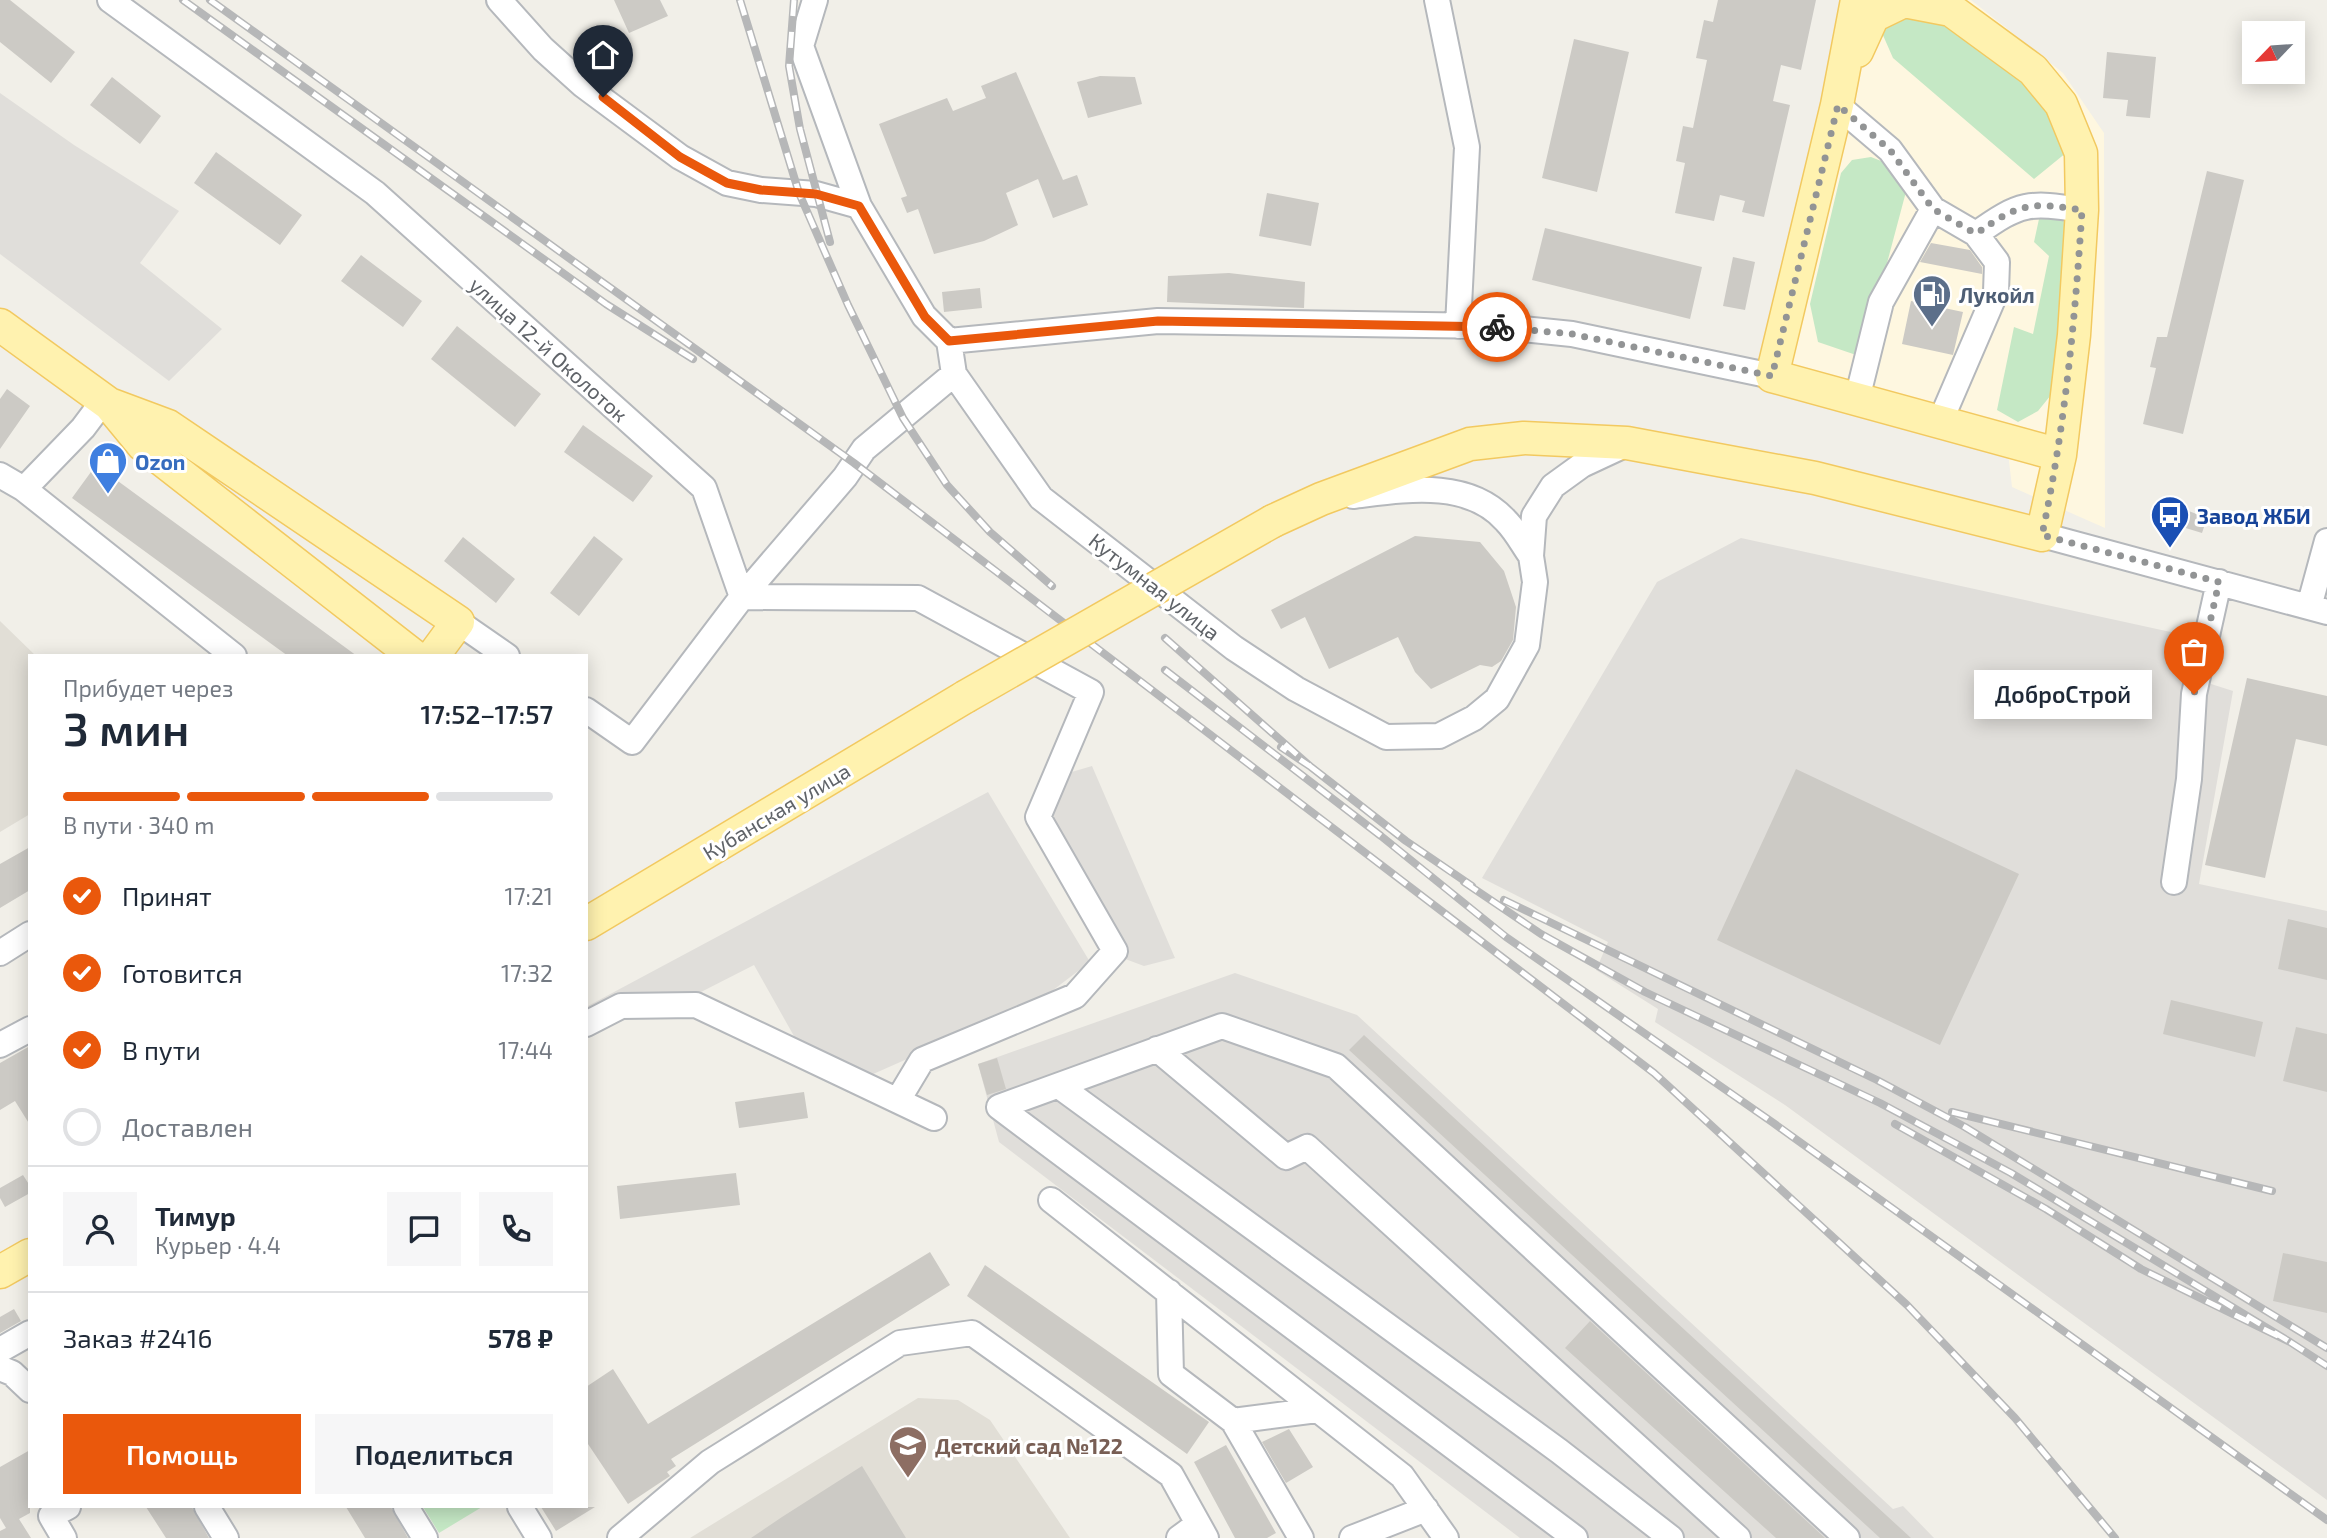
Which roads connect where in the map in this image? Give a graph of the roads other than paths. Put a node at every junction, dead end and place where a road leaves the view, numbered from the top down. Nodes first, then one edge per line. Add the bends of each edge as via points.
1 (110, 0) edge
2 (499, 0) edge
3 (815, 0) edge
4 (1437, 0) edge
5 (1857, 0) edge
6 (1948, 5) edge
7 (1838, 105) junction
8 (859, 206) junction
9 (1933, 209) junction
10 (2082, 210) junction
11 (1976, 234) junction
12 (0, 325) edge
13 (1458, 326) junction
14 (949, 341) junction
15 (954, 374) junction
16 (1772, 376) junction
17 (1857, 399) junction
18 (107, 402) junction
19 (1940, 422) junction
20 (1628, 443) junction
21 (2060, 455) junction
22 (0, 475) edge
23 (24, 489) junction
24 (1321, 499) junction
25 (2042, 535) junction
26 (2327, 541) edge
27 (1531, 556) junction
28 (2219, 582) junction
29 (742, 597) junction
30 (2318, 609) edge
31 (458, 622) junction
32 (231, 654) edge
33 (411, 654) edge
34 (434, 654) edge
35 (505, 654) edge
36 (588, 711) edge
37 (2174, 883) dead end
38 (588, 923) edge
39 (28, 935) edge
40 (0, 953) edge
41 (588, 1023) edge
42 (28, 1030) edge
43 (0, 1045) edge
44 (1157, 1049) junction
45 (1059, 1086) junction
46 (898, 1100) junction
47 (934, 1118) dead end
48 (1051, 1200) dead end
49 (1169, 1292) junction
50 (28, 1334) edge
51 (0, 1350) edge
52 (0, 1368) edge
53 (28, 1388) edge
54 (1317, 1410) junction
55 (1233, 1421) junction
56 (66, 1508) edge
57 (208, 1508) edge
58 (407, 1508) edge
59 (521, 1508) edge
60 (1426, 1509) junction
61 (1194, 1533) edge
62 (64, 1538) edge
63 (226, 1538) edge
64 (425, 1538) edge
65 (538, 1538) edge
66 (621, 1538) edge
67 (1301, 1538) edge
68 (1352, 1538) edge
69 (1446, 1538) edge
70 (1575, 1538) edge
71 (1671, 1538) edge
72 (1738, 1538) edge
73 (1847, 1538) edge

1 - 29 street, улица 12-й Околоток via 374,193 704,488
2 - 8 street via 542,49 583,85 680,157 727,183 816,194
3 - 8 street via 801,46
4 - 13 street via 1467,147
5 - 7 main road
6 - 7 main road via 1904,1 1873,16 1858,44 1850,90
6 - 10 main road via 2033,70 2062,104 2081,153
7 - 9 street via 1890,150
7 - 16 main road
8 - 14 street via 925,317
9 - 11 street
9 - 17 street via 1881,302
10 - 11 street via 2043,204 2011,209
10 - 21 main road
11 - 19 street via 1997,262 1996,292
12 - 18 main road
13 - 14 street via 1158,321
13 - 16 street via 1572,334
14 - 15 street, Кутумная улица
15 - 27 street, Кутумная улица via 1041,498 1234,648 1296,689 1386,737 1439,736 1474,718 1497,699 1527,645 1535,582
15 - 29 street via 863,449 845,477
16 - 17 main road
17 - 19 main road
18 - 23 street
18 - 31 main road via 168,426
18 - 33 main road via 143,445
19 - 21 main road
20 - 24 main road, Кубанская улица via 1524,438 1470,444
20 - 25 main road, Кубанская улица via 1815,478
20 - 27 street via 1582,465 1553,486 1534,516
21 - 25 main road
22 - 23 street
23 - 32 street
24 - 27 street via 1431,489 1468,496 1506,521
24 - 38 main road, Кубанская улица, bridge via 1273,521 965,697
25 - 28 street
26 - 30 street
28 - 30 street
28 - 37 street via 2194,694 2189,779
29 - 36 street via 632,742
29 - 46 street via 918,598 1091,692 1038,817 1115,951 1075,996 922,1060
31 - 34 main road
31 - 35 street
39 - 40 street
41 - 46 street via 621,1006 696,1005
42 - 43 street
44 - 45 street
44 - 72 street via 1286,1157 1307,1147
44 - 73 street via 1222,1026 1336,1066
45 - 70 street via 999,1107
45 - 71 street
46 - 47 street
48 - 49 street
49 - 54 street
49 - 55 street via 1171,1374
50 - 51 street
52 - 53 street
54 - 55 street
54 - 60 street via 1402,1476
55 - 67 street
56 - 62 street via 51,1516
57 - 63 street
58 - 64 street
59 - 65 street
60 - 68 street
60 - 69 street
61 - 66 street via 1171,1475 972,1333 900,1343 710,1462

